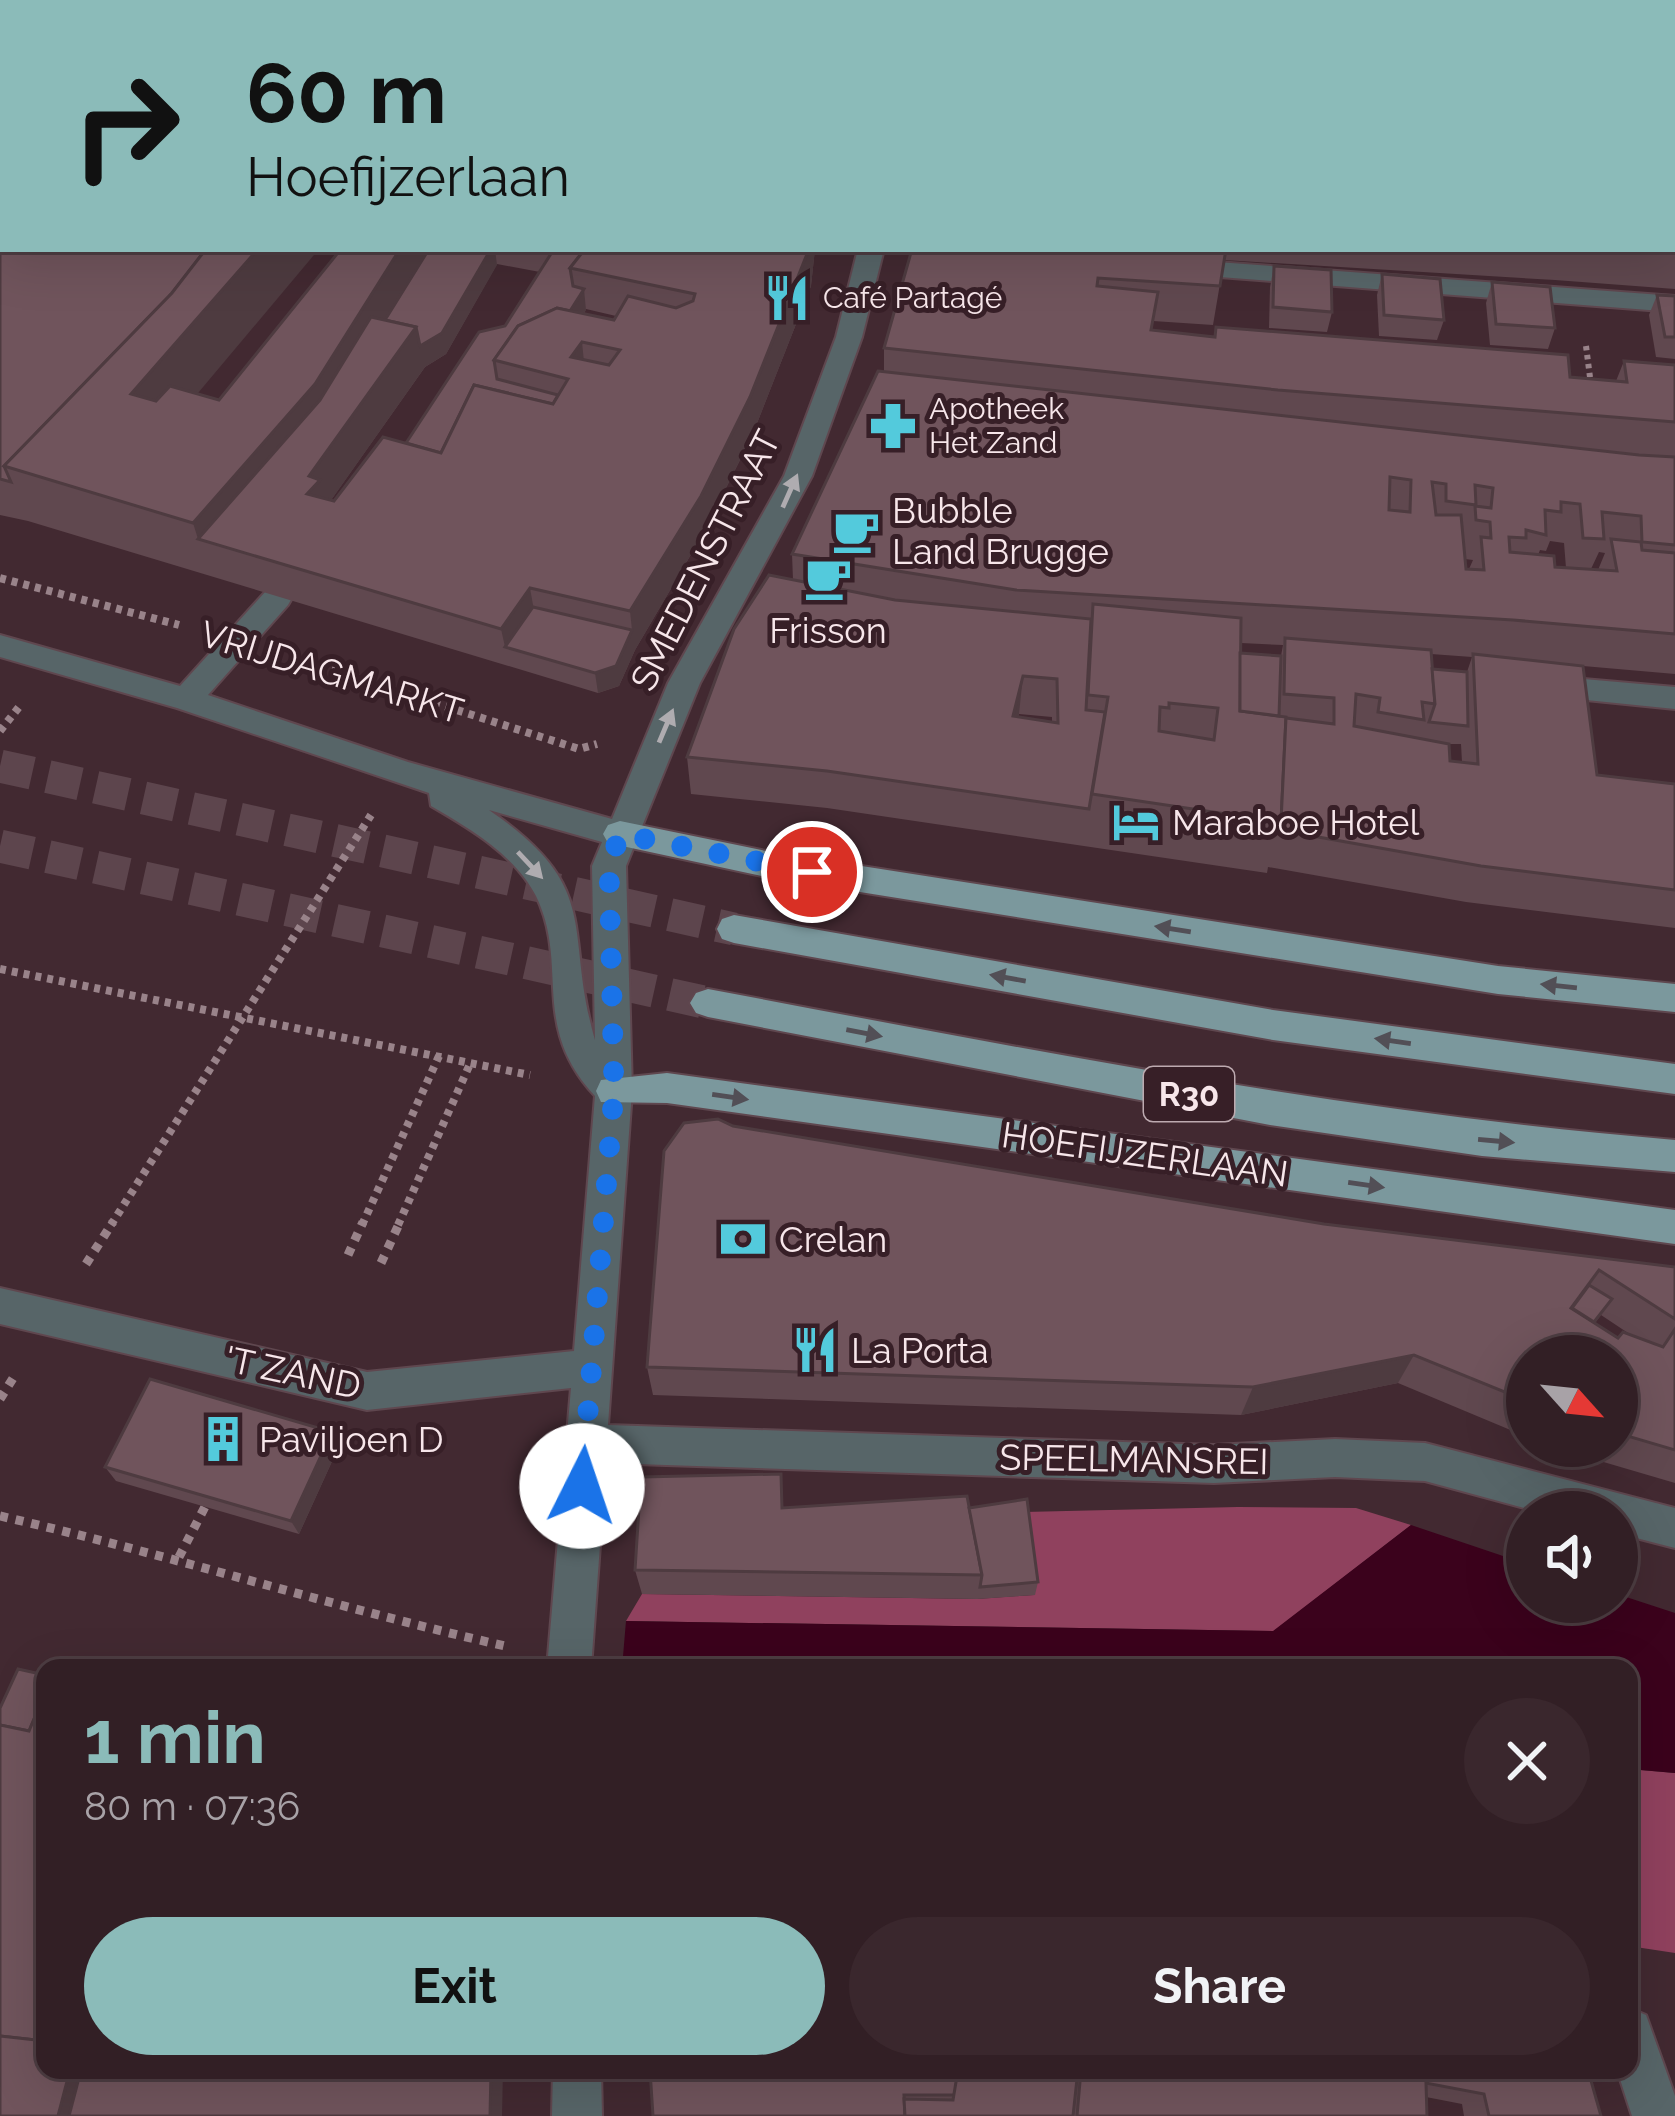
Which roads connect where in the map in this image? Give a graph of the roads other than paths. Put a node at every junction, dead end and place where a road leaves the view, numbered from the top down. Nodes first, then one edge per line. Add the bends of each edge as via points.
1 (870, 252) edge
2 (1159, 266) edge
3 (1675, 304) edge
4 (277, 598) edge
5 (0, 646) edge
6 (1498, 682) edge
7 (1675, 698) edge
8 (186, 699) junction
9 (391, 786) junction
10 (620, 834) junction
11 (734, 929) tunnel mouth
12 (1675, 998) edge
13 (707, 1003) tunnel mouth
14 (1675, 1079) edge
15 (614, 1091) junction
16 (1675, 1156) edge
17 (1675, 1227) edge
18 (0, 1306) edge
19 (591, 1368) junction
20 (584, 1443) junction
21 (1675, 1528) edge
22 (570, 1659) edge
23 (1638, 2059) edge
24 (577, 2079) edge
25 (577, 2116) edge
26 (1657, 2116) edge

10 -> 1 street, SMEDENSTRAAT via 684,683 748,597 839,390
2 - 3 street
4 - 8 street
5 - 8 street, VRIJDAGMARKT
6 - 7 street
8 - 9 street, VRIJDAGMARKT
9 - 10 street, VRIJDAGMARKT
9 -> 15 street, VRIJDAGMARKT via 486,822 541,873 565,938 575,1048
12 -> 10 main road via 1474,976
10 - 15 street via 609,866
14 -> 11 main road, R30 via 1273,1025
13 -> 16 main road, HOEFIJZERLAAN / R30 via 1270,1110
15 -> 17 main road, HOEFIJZERLAAN via 667,1088
15 - 19 street
18 - 19 street, 'T ZAND via 368,1391
19 - 20 street
20 - 21 street, SPEELMANSREI via 1214,1464 1425,1462
20 - 22 street
23 - 26 street
24 - 25 street

